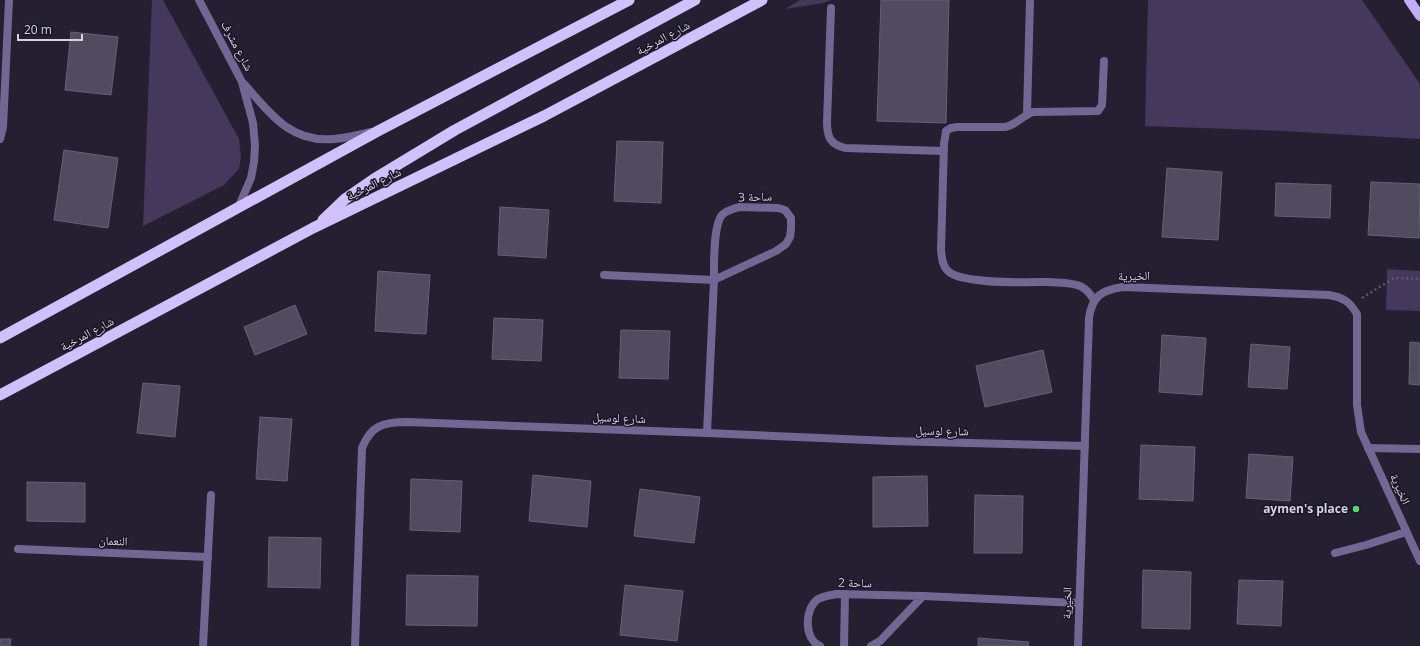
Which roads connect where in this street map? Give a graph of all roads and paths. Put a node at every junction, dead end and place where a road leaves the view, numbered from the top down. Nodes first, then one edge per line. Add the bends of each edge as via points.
1 (9, 0) edge
2 (199, 0) edge
3 (629, 0) edge
4 (694, 0) edge
5 (762, 0) edge
6 (1030, 0) edge
7 (1409, 0) edge
8 (831, 8) dead end
9 (1420, 16) edge
10 (1104, 61) dead end
11 (242, 82) junction
12 (1026, 114) junction
13 (378, 131) junction
14 (0, 139) edge
15 (943, 151) junction
16 (238, 208) junction
17 (313, 228) junction
18 (604, 274) dead end
19 (1420, 279) edge
20 (714, 280) junction
21 (1094, 300) junction
22 (1352, 305) junction
23 (0, 338) edge
24 (0, 395) edge
25 (707, 433) junction
26 (1085, 446) junction
27 (1368, 448) junction
28 (1420, 449) edge
29 (211, 495) dead end
30 (1406, 532) junction
31 (18, 549) dead end
32 (1335, 553) dead end
33 (208, 557) junction
34 (1420, 561) edge
35 (845, 594) junction
36 (923, 596) junction
37 (1079, 603) junction
38 (203, 646) edge
39 (355, 646) edge
40 (820, 646) edge
41 (844, 646) edge
42 (871, 646) edge
43 (1078, 646) edge

1 - 14 street via 3,127
2 - 11 street, شارع مشرف
3 - 13 highway
4 - 17 highway via 414,154 351,195
5 - 17 highway, شارع المرخية via 544,116
6 - 12 street
7 - 9 main road
8 - 15 street via 827,132 831,141 845,148
10 - 12 street via 1102,105 1098,110 1042,111
11 - 13 street, شارع مشرف via 288,129 311,139 334,139
11 - 16 street, شارع مشرف via 253,123 255,146 251,178
12 - 15 street via 1012,126 1004,128 950,128 946,131
13 - 16 highway
15 - 21 street via 941,250 946,270 954,276 974,280 1076,285 1090,294
16 - 23 highway
17 - 24 highway, شارع المرخية
18 - 20 street, ساحة 3
19 - 22 path via 1394,278
20 - 20 street, ساحة 3 via 716,230 723,215 739,207 785,210 791,218 790,237 786,244
20 - 25 street, ساحة 3
21 - 22 street, الخيرية via 1111,289 1123,287 1329,295 1342,297
21 - 26 street, الخيرية via 1089,318
22 - 27 street, الخيرية via 1357,314 1358,420
25 - 26 street, شارع لوسيل
25 - 39 street, شارع لوسيل via 407,422 380,425 366,438 362,448
26 - 37 street, الخيرية
27 - 28 street
27 - 30 street, الخيرية
29 - 33 street
30 - 32 street
30 - 34 street, الخيرية
31 - 33 street, النعمان
33 - 38 street
35 - 36 street, ساحة 2
35 - 40 street, ساحة 2 via 828,595 818,599 809,611 809,635
35 - 41 street
36 - 37 street, ساحة 2
36 - 42 street via 880,641
37 - 43 street, الخيرية

